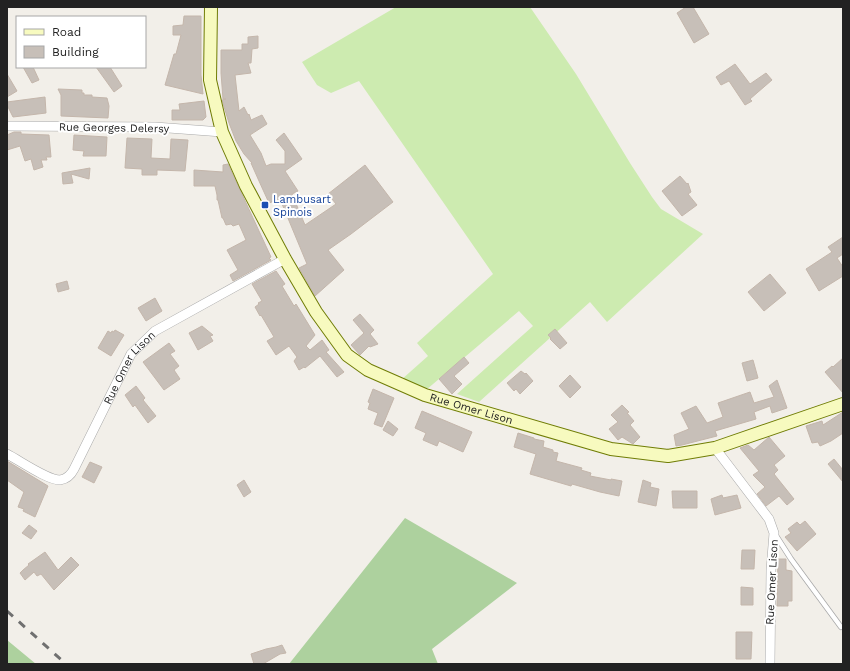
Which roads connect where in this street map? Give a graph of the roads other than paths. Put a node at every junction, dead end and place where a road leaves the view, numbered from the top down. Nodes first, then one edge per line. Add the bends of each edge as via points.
1 (211, 7) edge
2 (7, 126) edge
3 (222, 132) junction
4 (285, 259) junction
5 (843, 404) edge
6 (715, 448) junction
7 (7, 454) edge
8 (774, 533) junction
9 (841, 627) dead end
10 (770, 664) edge

1 - 3 street, Rue Omer Lison via 210,80
2 - 3 street, Rue Georges Delersy via 155,127
3 - 4 street, Rue Omer Lison via 246,186
4 - 6 street, Rue Omer Lison via 316,312 347,355 368,370 425,395 611,449 668,456
4 - 7 street, Rue Omer Lison via 155,332 131,354 70,475 61,480 52,479
5 - 6 street, Rue Omer Lison
6 - 8 street, Rue Omer Lison via 769,519
8 - 9 lane
8 - 10 street, Rue Omer Lison

